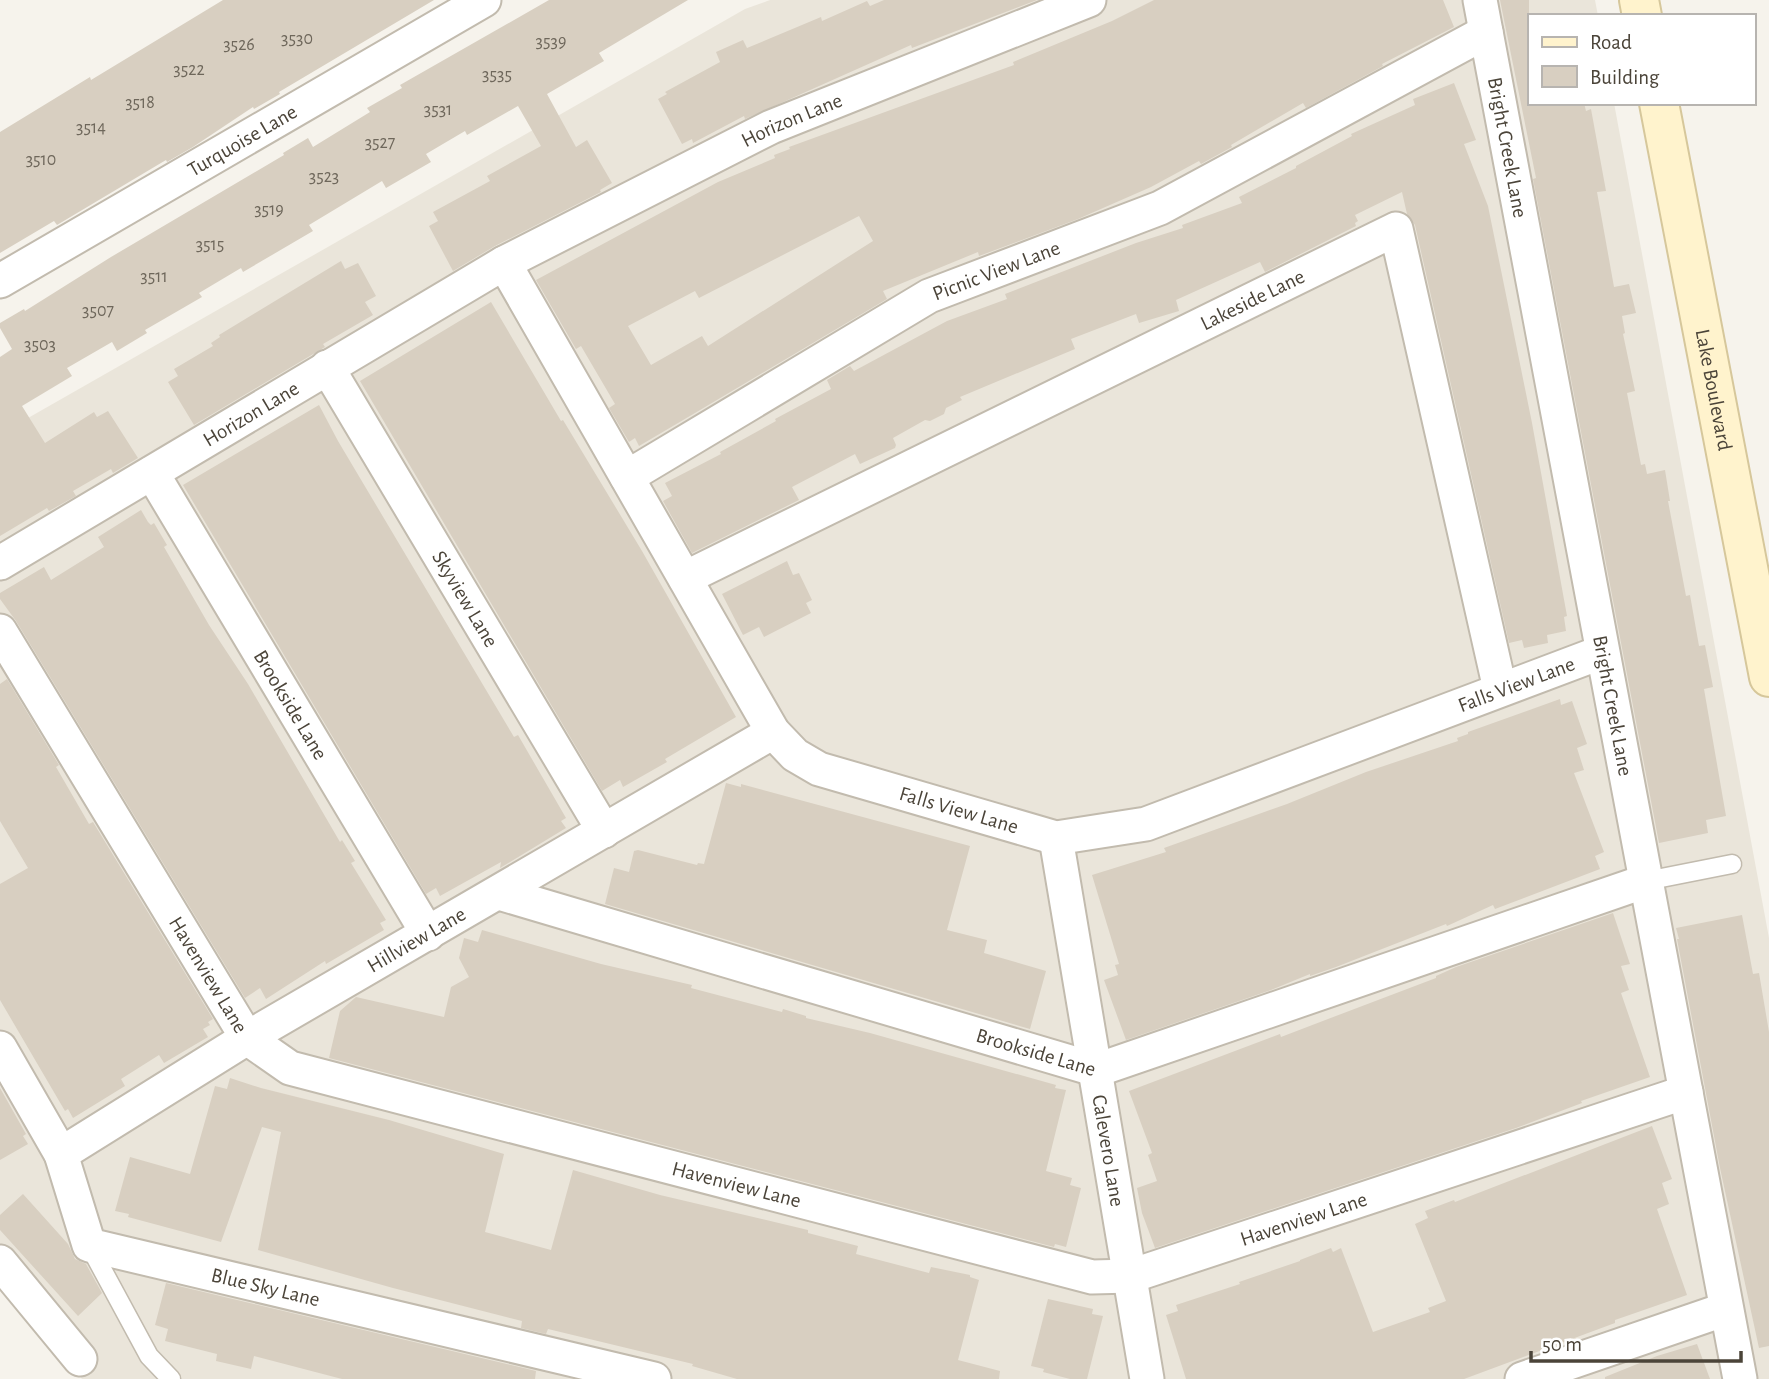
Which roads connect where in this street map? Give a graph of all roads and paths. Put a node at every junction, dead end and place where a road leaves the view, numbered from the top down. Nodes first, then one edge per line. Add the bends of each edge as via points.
1 (484, 0) edge
2 (1089, 0) edge
3 (1480, 0) edge
4 (1486, 32) junction
5 (1659, 105) edge
6 (504, 263) junction
7 (0, 281) edge
8 (327, 367) junction
9 (152, 473) junction
10 (627, 477) junction
11 (0, 563) edge
12 (685, 578) junction
13 (0, 631) edge
14 (1602, 652) junction
15 (1769, 677) edge
16 (1500, 689) junction
17 (774, 732) junction
18 (604, 831) junction
19 (1056, 838) junction
20 (1732, 864) dead end
21 (1646, 881) junction
22 (499, 893) junction
23 (428, 934) junction
24 (247, 1038) junction
25 (0, 1048) edge
26 (1097, 1070) junction
27 (1686, 1092) junction
28 (61, 1154) junction
29 (89, 1245) junction
30 (0, 1262) edge
31 (1131, 1276) junction
32 (1726, 1309) junction
33 (80, 1359) dead end
34 (171, 1379) edge
35 (654, 1379) edge
36 (1147, 1379) edge
37 (1522, 1379) edge
38 (1740, 1379) edge

1 - 7 street, Turquoise Lane
2 - 6 street, Horizon Lane via 771,127
3 - 4 street, Bright Creek Lane
4 - 10 street, Picnic View Lane via 1160,208 929,296
4 - 14 street, Bright Creek Lane
5 - 15 main road, Lake Boulevard
6 - 8 street, Horizon Lane
6 - 10 street, Falls View Lane
8 - 9 street, Horizon Lane
8 - 18 street, Skyview Lane
9 - 11 street, Horizon Lane
9 - 23 street, Brookside Lane
10 - 12 street, Falls View Lane
12 - 16 street, Lakeside Lane via 1396,229
12 - 17 street, Falls View Lane
13 - 24 street, Havenview Lane
14 - 16 street, Falls View Lane
14 - 21 street, Bright Creek Lane
16 - 19 street, Falls View Lane via 1146,824
17 - 18 street, Hillview Lane
17 - 19 street, Falls View Lane via 795,755 819,769
18 - 22 street, Hillview Lane
19 - 26 street, Calevero Lane
20 - 21 lane
21 - 26 street, Brookside Lane
21 - 27 street, Bright Creek Lane
22 - 23 street, Hillview Lane
22 - 26 street, Brookside Lane
23 - 24 street, Hillview Lane
24 - 28 street, Hillview Lane
24 - 31 street, Havenview Lane via 290,1068 1092,1277
25 - 28 street
26 - 31 street, Calevero Lane
27 - 31 street, Havenview Lane
27 - 32 street, Bright Creek Lane
28 - 29 street
29 - 34 lane via 149,1356
29 - 35 street, Blue Sky Lane
30 - 33 street
31 - 36 street, Calevero Lane
32 - 37 street
32 - 38 street, Bright Creek Lane

